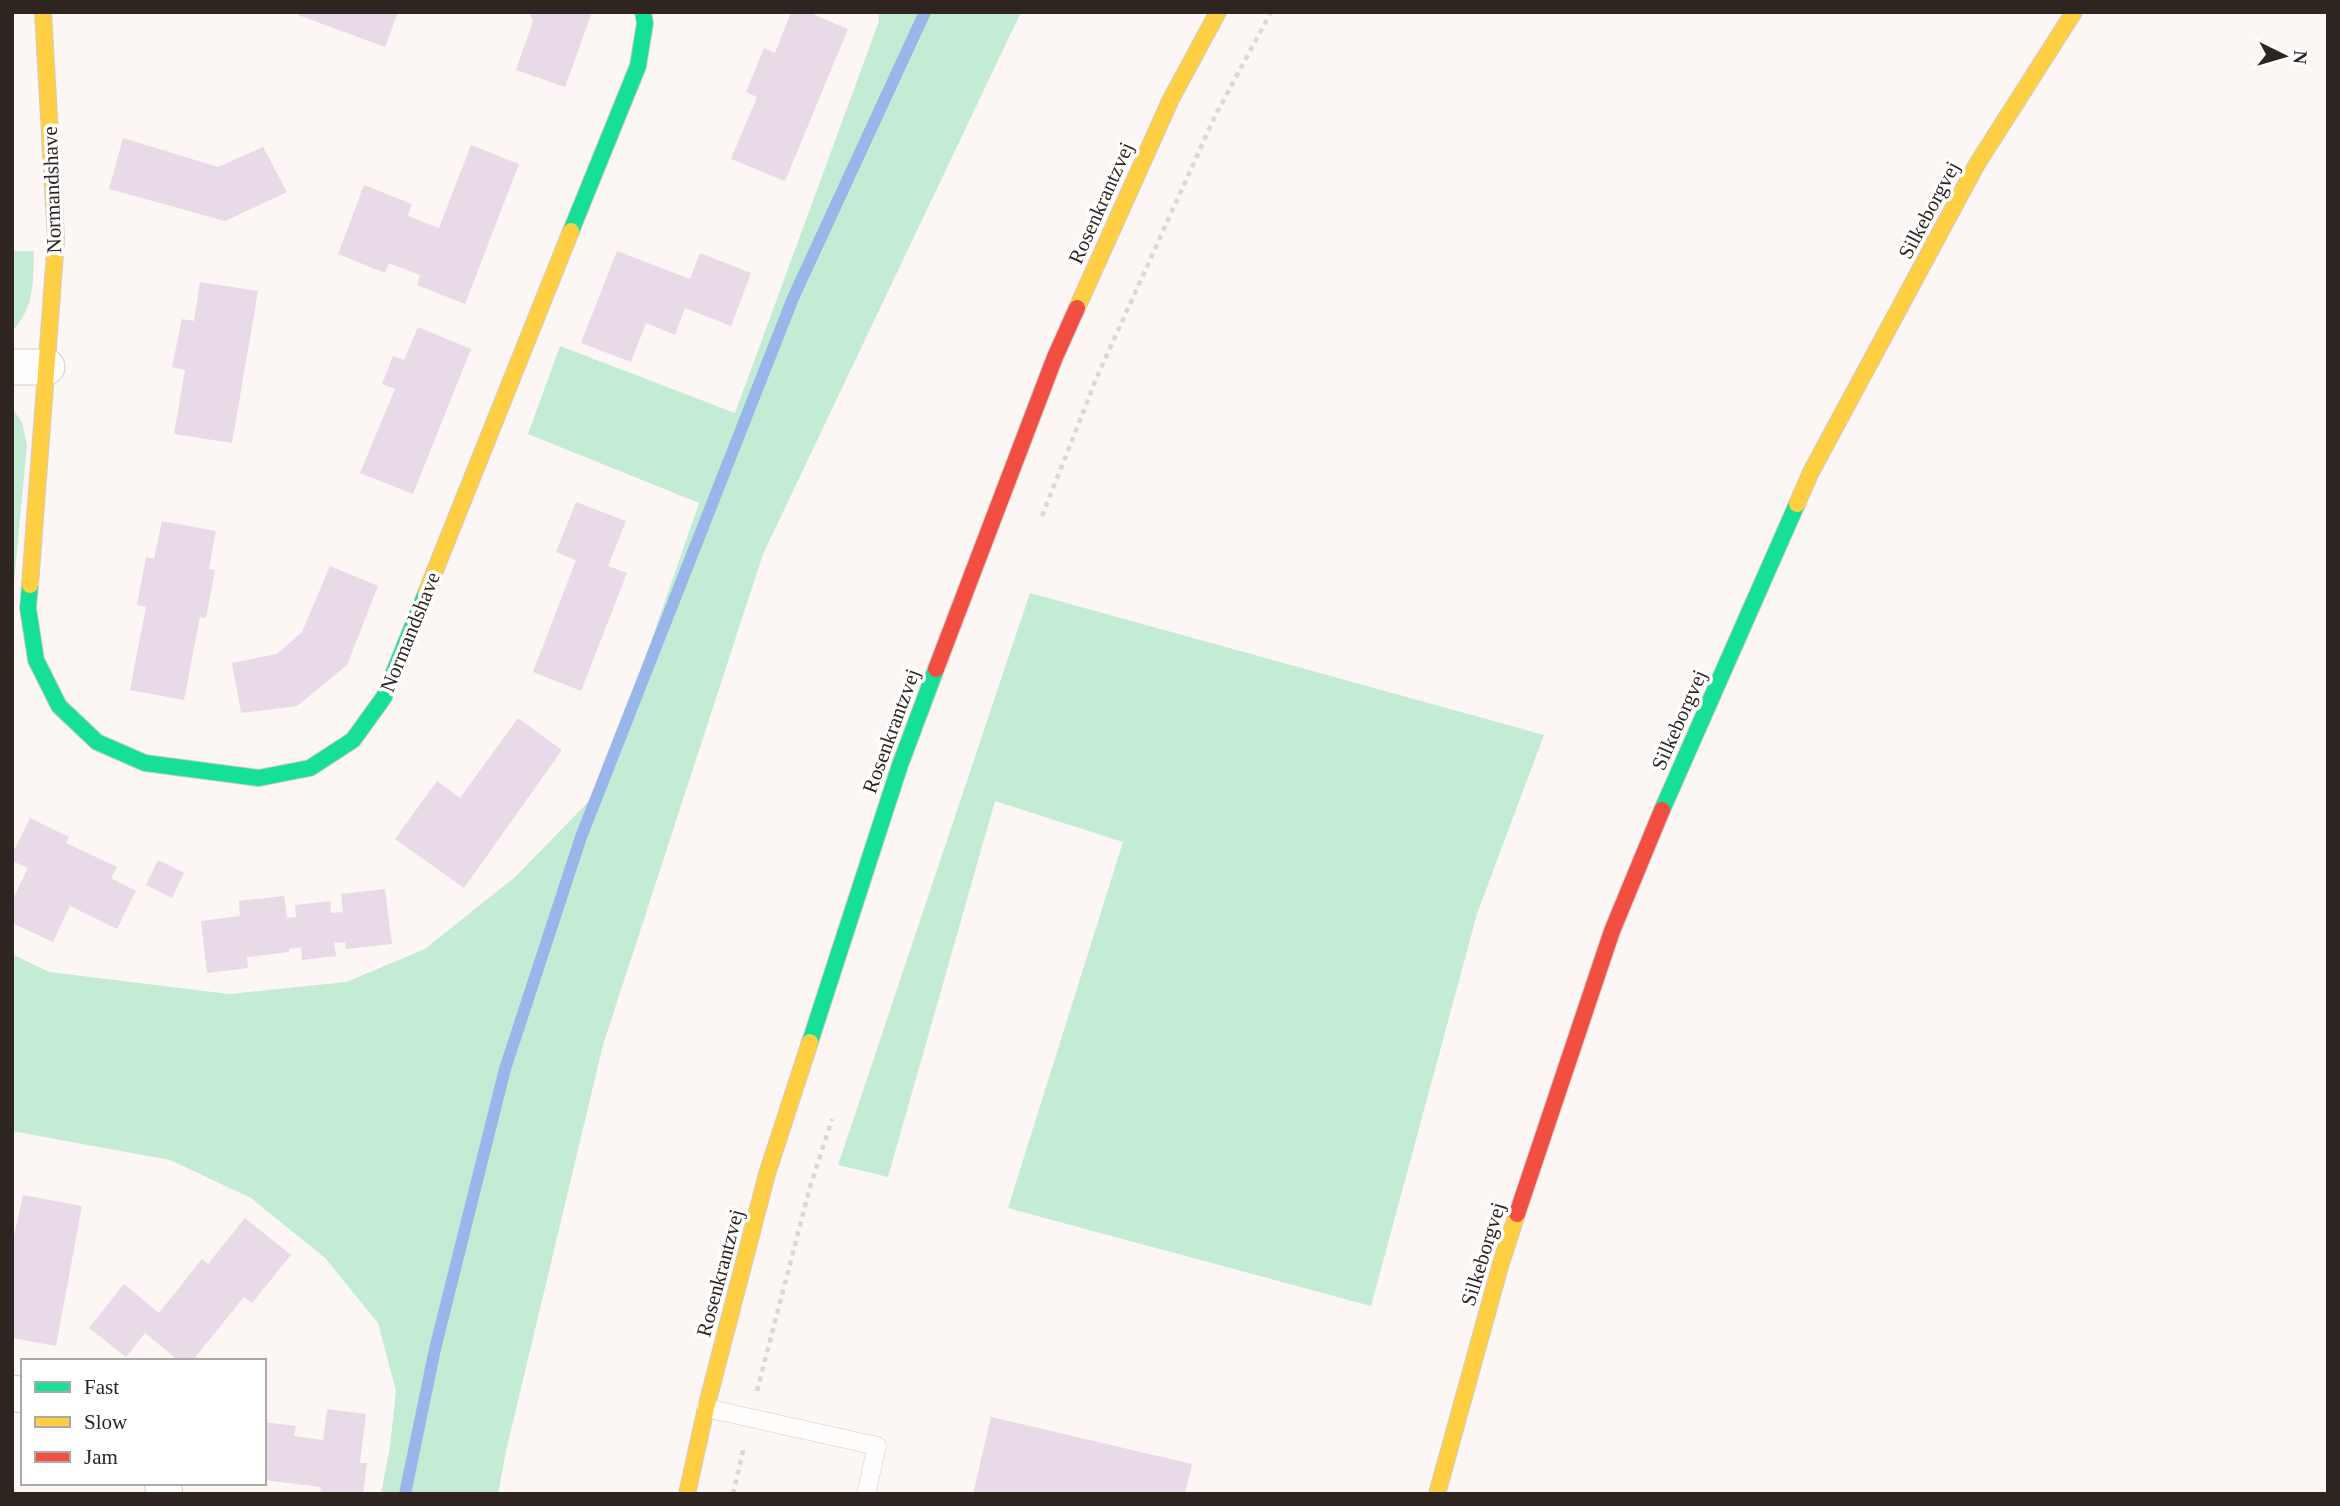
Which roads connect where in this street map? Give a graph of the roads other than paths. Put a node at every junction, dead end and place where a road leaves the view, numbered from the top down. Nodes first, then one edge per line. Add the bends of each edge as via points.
1 (43, 12) edge
2 (643, 12) edge
3 (1218, 12) edge
4 (2074, 12) edge
5 (12, 367) edge
6 (47, 368) junction
7 (706, 1408) junction
8 (687, 1494) edge
9 (866, 1494) edge
10 (1437, 1494) edge

1 - 6 street, Normandshave via 56,240
2 - 6 street, Normandshave via 638,66 384,697 354,740 310,768 259,778 145,763 97,742 59,706 36,660 28,608
3 - 7 street, Rosenkrantzvej via 1171,99 1055,357 900,765 767,1174
4 - 10 street, Silkeborgvej via 1977,164 1811,472 1655,826 1612,931 1501,1263
5 - 6 street
7 - 8 street, Rosenkrantzvej
7 - 9 lane via 877,1446

